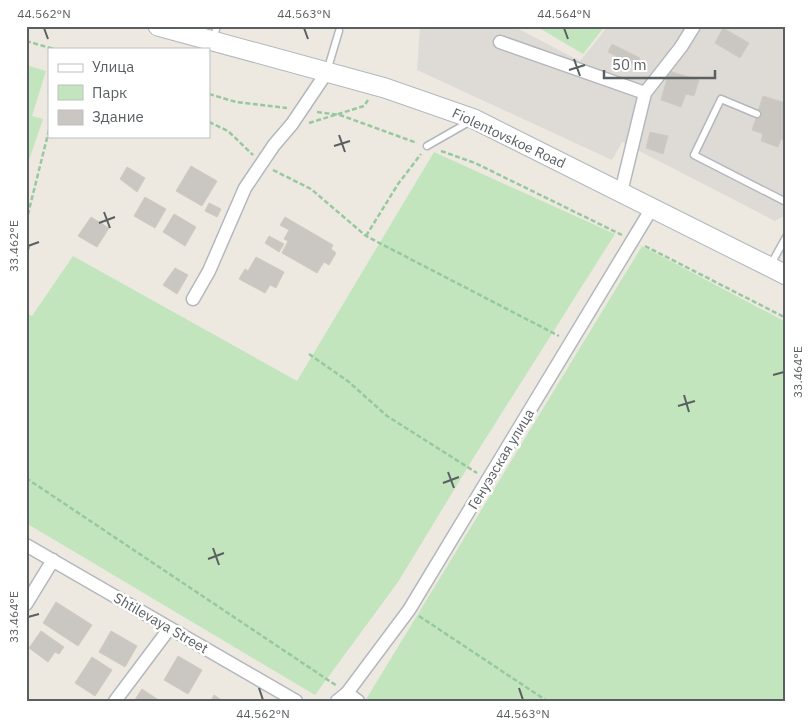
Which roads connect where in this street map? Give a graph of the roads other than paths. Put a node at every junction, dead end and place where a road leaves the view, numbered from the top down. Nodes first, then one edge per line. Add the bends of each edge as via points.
1 (694, 26) edge
2 (168, 28) edge
3 (339, 30) dead end
4 (215, 34) edge
5 (500, 42) dead end
6 (326, 72) junction
7 (645, 93) junction
8 (757, 114) dead end
9 (474, 119) junction
10 (427, 146) road end
11 (621, 192) junction
12 (786, 202) edge
13 (652, 208) junction
14 (786, 237) edge
15 (778, 271) edge
16 (193, 299) dead end
17 (26, 545) edge
18 (53, 560) junction
19 (26, 604) edge
20 (170, 629) junction
21 (342, 697) edge
22 (115, 701) edge
23 (296, 701) edge
24 (358, 701) edge

1 - 7 street
2 - 4 main road, Fiolentovskoe Road
3 - 6 lane
4 - 6 main road, Fiolentovskoe Road
5 - 7 street
6 - 9 main road, Fiolentovskoe Road
6 - 16 street via 245,188 209,271
7 - 11 street
8 - 12 lane via 721,99 694,155
9 - 10 lane
9 - 11 main road, Fiolentovskoe Road
11 - 13 main road, Fiolentovskoe Road
13 - 15 main road, Fiolentovskoe Road
13 - 21 street, Генуэзская улица via 409,610
14 - 15 lane
17 - 18 street, Shtilevaya Street
18 - 19 street
18 - 20 street, Shtilevaya Street
20 - 22 street
20 - 23 street, Shtilevaya Street
21 - 24 street

